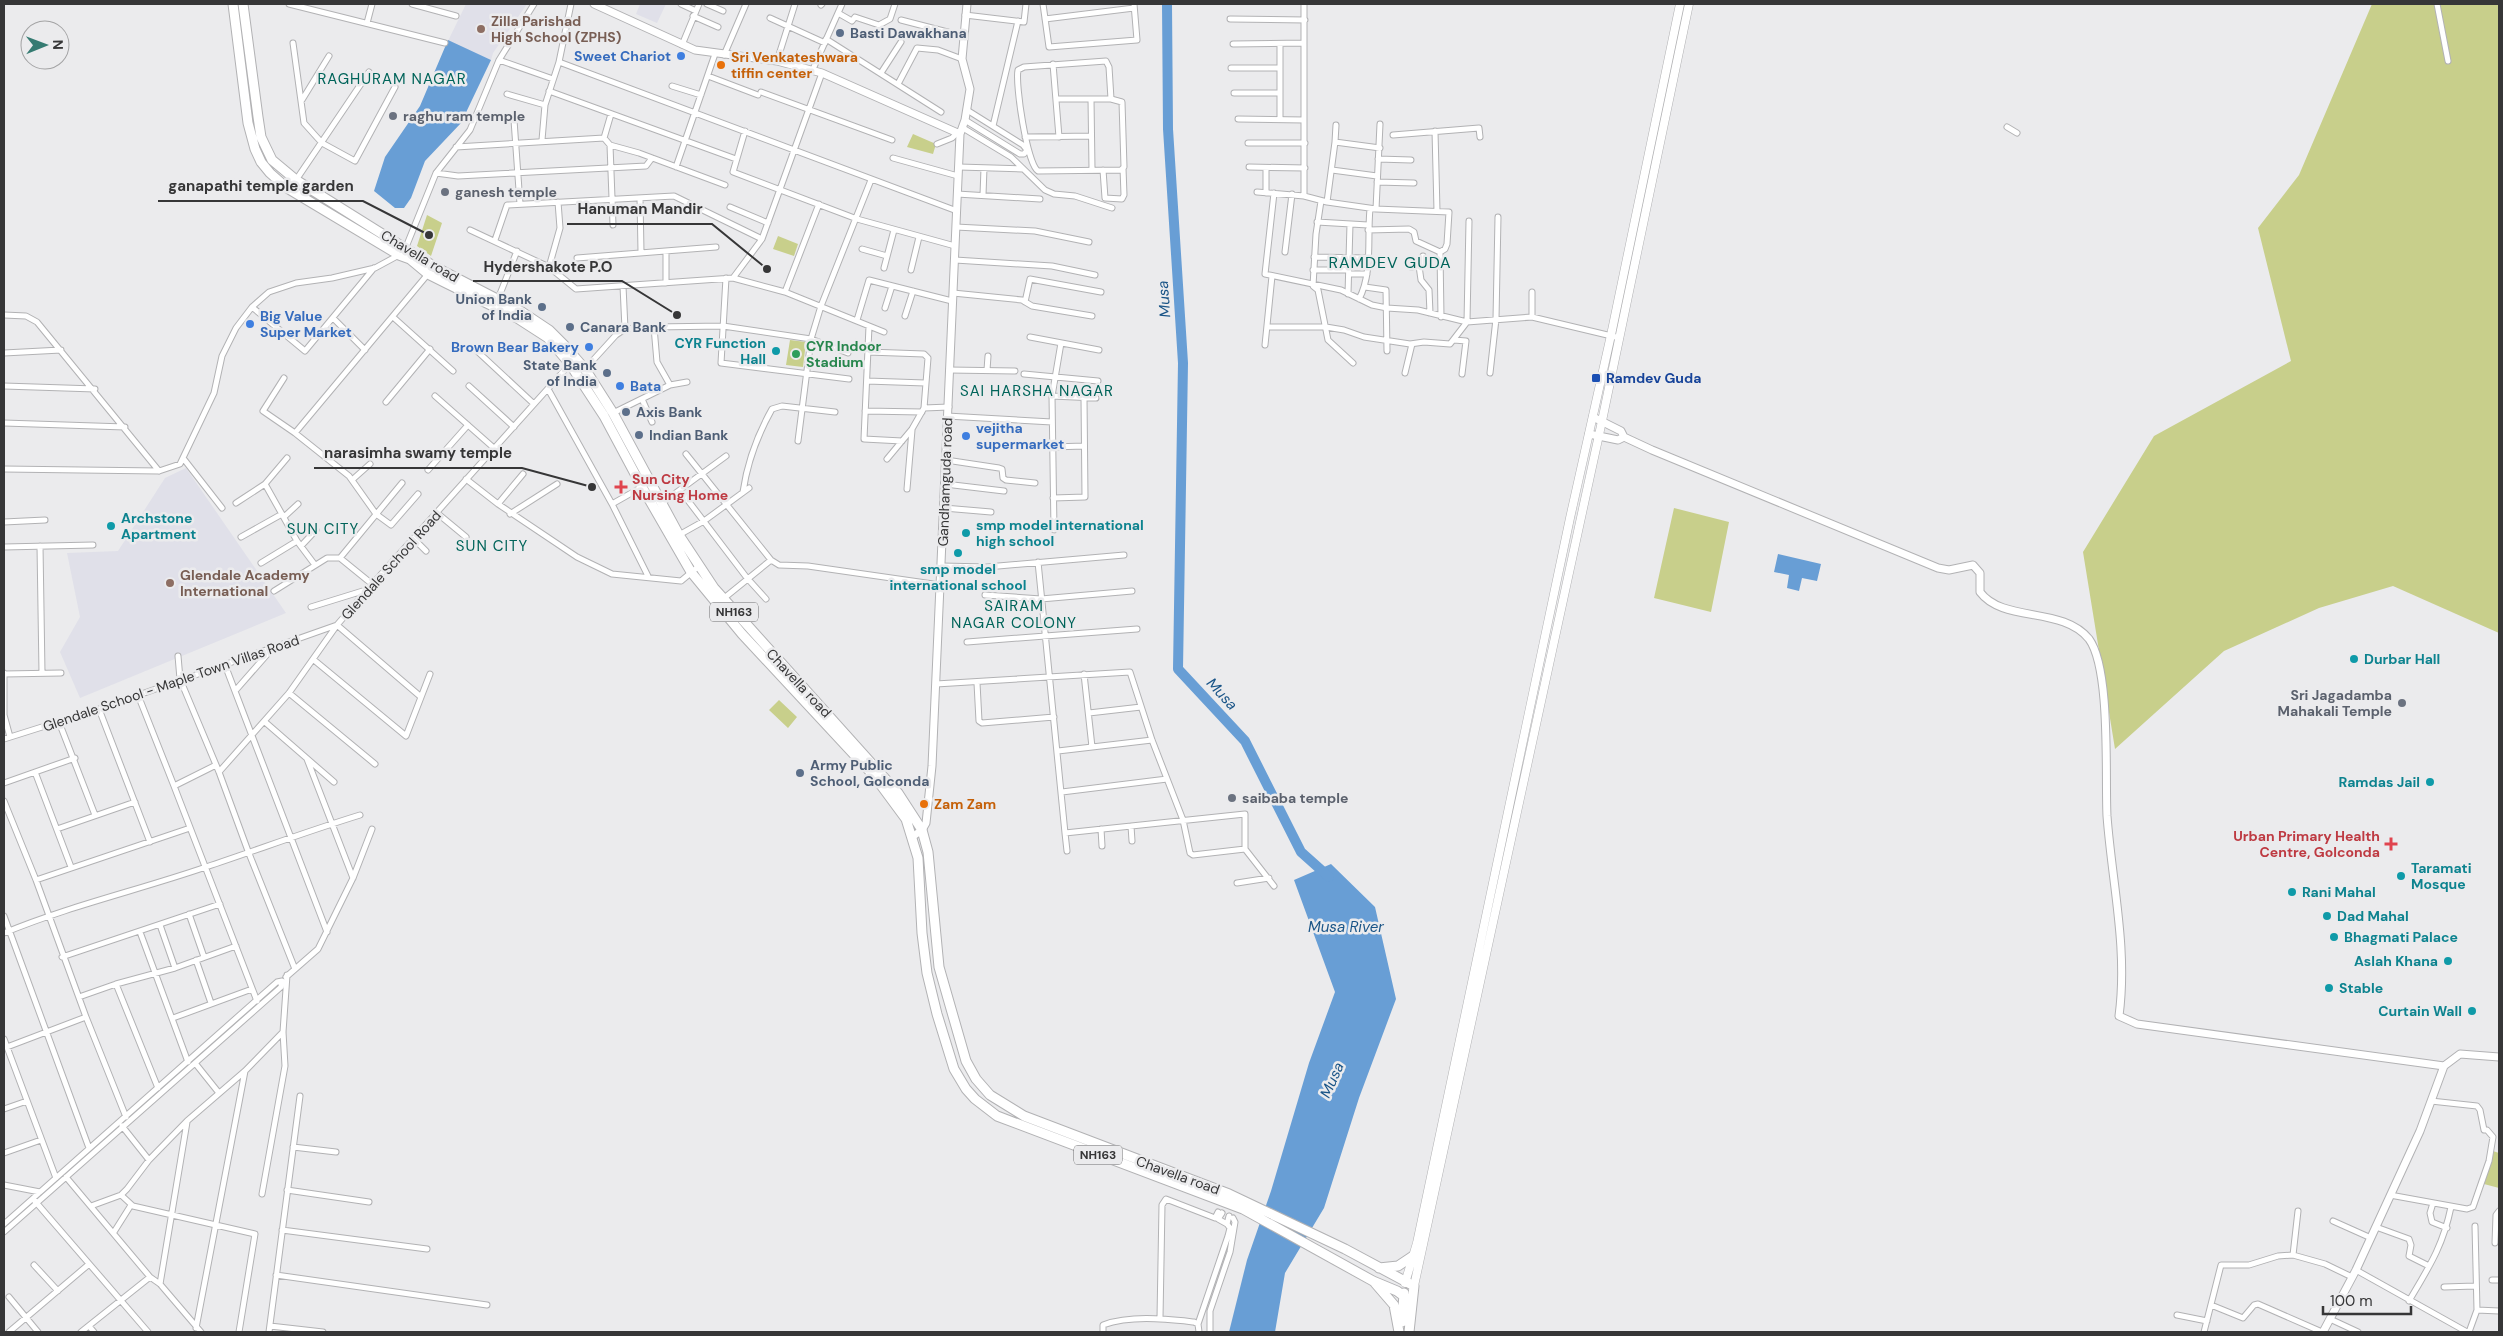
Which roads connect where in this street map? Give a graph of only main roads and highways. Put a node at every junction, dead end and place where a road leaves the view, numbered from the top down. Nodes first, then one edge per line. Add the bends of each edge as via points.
1 (234, 4) edge
2 (244, 4) edge
3 (1680, 4) edge
4 (1689, 4) edge
5 (1616, 336) junction
6 (1227, 1198) junction
7 (1413, 1256) junction
8 (1379, 1268) junction
9 (1373, 1281) junction
10 (1406, 1283) junction
11 (1400, 1294) junction
12 (1412, 1302) junction
13 (1400, 1332) edge
14 (1409, 1332) edge

1 - 6 highway, Chavella road / NH163 via 248,123 260,162 287,188 410,259 428,274 517,318 548,338 570,364 604,416 691,572 742,634 875,777 906,819 920,881 927,973 954,1069 975,1100 997,1116
2 - 6 highway, Chavella road / NH163 via 262,137 272,160 296,180 452,277 498,299 549,330 586,369 679,535 723,599 898,793 922,830 928,852 939,967 966,1061 984,1088 1000,1103 1024,1116
3 - 5 main road
4 - 5 main road
5 - 7 main road via 1589,434
5 - 10 main road via 1602,421
6 - 8 highway, Chavella road / NH163 via 1345,1249
6 - 9 highway, NH163
7 - 8 highway via 1398,1266
7 - 10 main road
8 - 10 highway, Chavella road / NH163
9 - 11 highway, NH163
9 - 13 highway, NH163 via 1394,1305
10 - 11 highway
10 - 12 highway
11 - 12 highway, NH163
11 - 13 highway
12 - 14 highway

